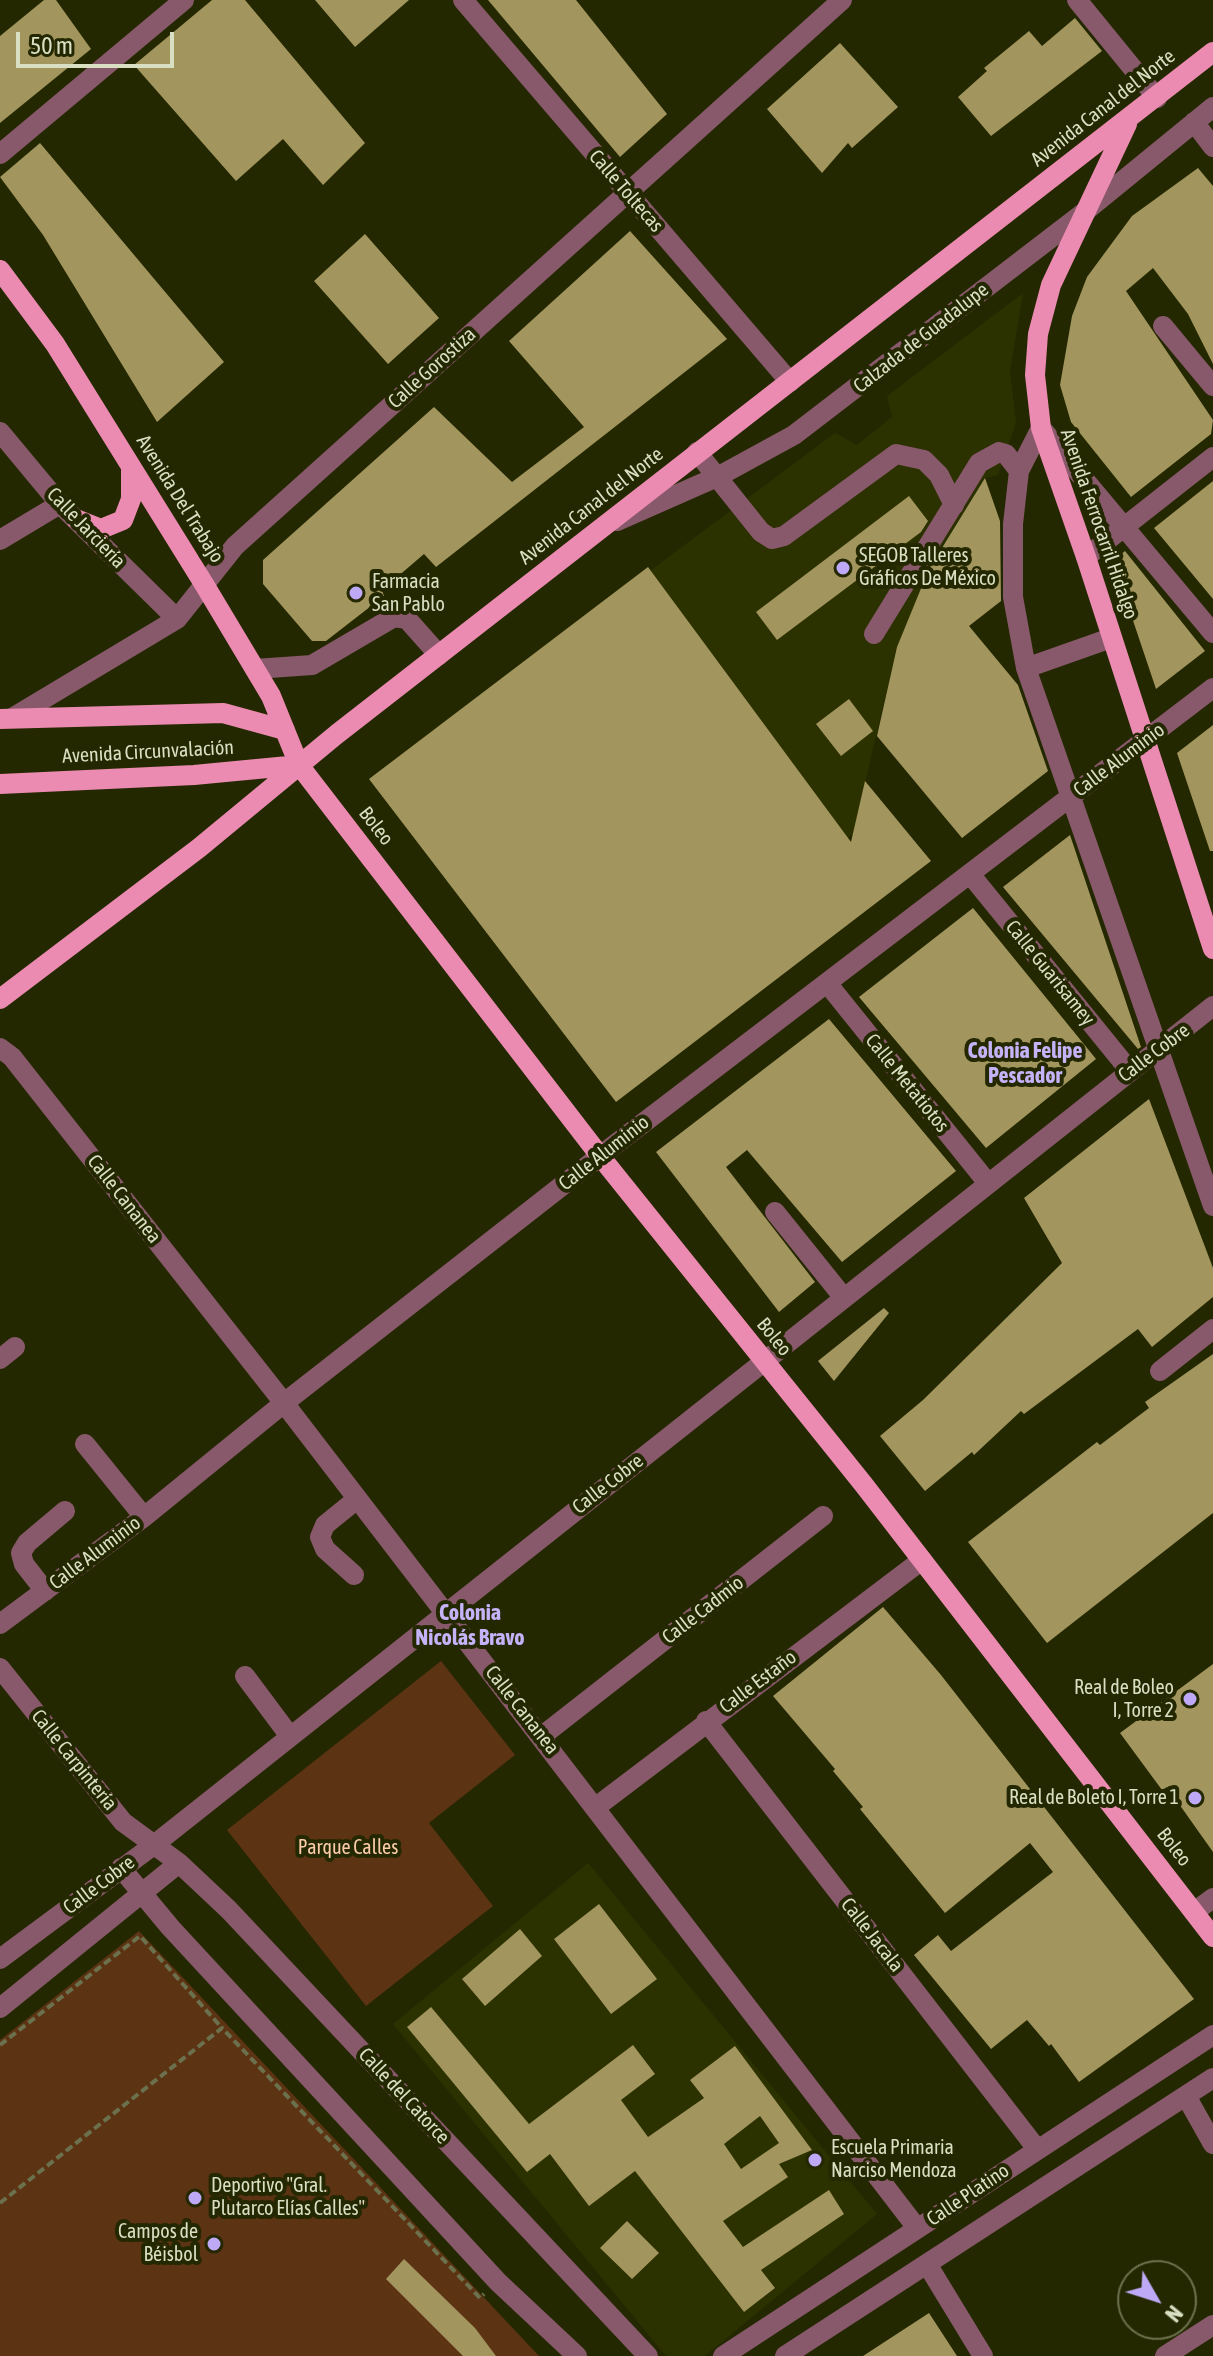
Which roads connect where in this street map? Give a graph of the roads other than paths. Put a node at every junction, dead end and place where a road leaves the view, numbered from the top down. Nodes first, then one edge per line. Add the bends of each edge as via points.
1 (184, 0) edge
2 (463, 0) edge
3 (842, 0) edge
4 (1077, 0) edge
5 (1213, 52) edge
6 (1157, 98) junction
7 (1213, 107) edge
8 (1130, 118) junction
9 (1194, 122) junction
10 (1213, 147) edge
11 (0, 154) edge
12 (627, 192) junction
13 (1082, 214) junction
14 (0, 270) edge
15 (1163, 326) dead end
16 (790, 382) junction
17 (1213, 386) edge
18 (1041, 428) junction
19 (0, 432) edge
20 (697, 452) junction
21 (1213, 457) edge
22 (131, 466) junction
23 (1019, 471) junction
24 (719, 476) junction
25 (60, 504) junction
26 (954, 505) junction
27 (76, 519) junction
28 (1126, 525) junction
29 (603, 527) junction
30 (0, 540) edge
31 (1086, 557) junction
32 (204, 584) junction
33 (177, 619) junction
34 (1213, 633) edge
35 (874, 634) dead end
36 (1111, 638) junction
37 (439, 655) junction
38 (1026, 668) junction
39 (255, 669) junction
40 (1213, 688) edge
41 (6, 718) edge
42 (285, 730) junction
43 (1145, 742) junction
44 (299, 765) junction
45 (0, 784) edge
46 (1070, 797) junction
47 (970, 874) junction
48 (1213, 949) edge
49 (827, 983) junction
50 (0, 999) edge
51 (1213, 1006) edge
52 (0, 1048) edge
53 (1160, 1050) junction
54 (1130, 1071) junction
55 (600, 1156) junction
56 (987, 1182) junction
57 (1213, 1206) edge
58 (775, 1212) dead end
59 (844, 1298) junction
60 (1213, 1329) edge
61 (763, 1362) junction
62 (1160, 1371) dead end
63 (284, 1403) junction
64 (85, 1444) dead end
65 (357, 1499) junction
66 (65, 1511) dead end
67 (823, 1516) dead end
68 (144, 1517) junction
69 (922, 1560) junction
70 (354, 1575) dead end
71 (45, 1591) junction
72 (445, 1612) junction
73 (0, 1624) edge
74 (0, 1668) edge
75 (245, 1676) dead end
76 (706, 1721) junction
77 (289, 1735) junction
78 (542, 1736) junction
79 (596, 1807) junction
80 (155, 1844) junction
81 (179, 1863) junction
82 (121, 1868) junction
83 (143, 1896) junction
84 (1213, 1898) edge
85 (1194, 1912) junction
86 (1213, 1937) edge
87 (0, 1959) edge
88 (0, 2008) edge
89 (1213, 2035) edge
90 (1213, 2078) edge
91 (1186, 2096) junction
92 (1213, 2144) edge
93 (1037, 2149) junction
94 (917, 2228) junction
95 (927, 2264) junction
96 (1213, 2325) edge
97 (577, 2356) edge
98 (648, 2356) edge
99 (723, 2356) edge
100 (785, 2356) edge
101 (983, 2356) edge
102 (1165, 2356) edge

1 - 11 street
2 - 12 street, Calle Toltecas
3 - 12 street, Calle Gorostiza
4 - 6 street
5 - 6 main road, Avenida Canal del Norte
6 - 8 main road, Avenida Canal del Norte
7 - 9 street, Calzada de Guadalupe
8 - 13 main road, Avenida Ferrocarril Hidalgo
8 - 16 main road, Avenida Canal del Norte
9 - 10 street
9 - 13 street, Calzada de Guadalupe
12 - 16 street, Calle Toltecas
12 - 32 street, Calle Gorostiza via 235,546
13 - 18 main road, Avenida Ferrocarril Hidalgo via 1051,285 1038,334 1035,375
13 - 24 street, Calzada de Guadalupe via 794,435
14 - 22 main road, Avenida Del Trabajo via 55,344
15 - 17 street
16 - 20 main road, Avenida Canal del Norte
18 - 23 street
18 - 28 street
18 - 31 main road, Avenida Ferrocarril Hidalgo
19 - 25 street, Calle Jarciería
20 - 24 street
20 - 29 main road, Avenida Canal del Norte
21 - 28 street
22 - 27 main road via 131,499 123,520 101,529
22 - 32 main road, Avenida Del Trabajo
23 - 26 street via 1006,454 993,453 979,463
23 - 38 street via 1013,597
24 - 26 street via 772,539 784,536 896,454 924,460 939,475
24 - 29 street, Calzada de Guadalupe
25 - 27 street, Calle Jarciería
25 - 30 street
26 - 35 street
27 - 33 street, Calle Jarciería
28 - 31 street
28 - 34 street
29 - 37 main road, Avenida Canal del Norte
31 - 36 main road, Avenida Ferrocarril Hidalgo
32 - 33 street, Calle Gorostiza
32 - 39 main road, Avenida Del Trabajo
33 - 41 street, Calle Gorostiza
36 - 38 street
36 - 43 main road, Avenida Ferrocarril Hidalgo
37 - 39 street via 407,619 394,617 312,665
37 - 44 main road, Avenida Canal del Norte
38 - 46 street
39 - 42 main road, Avenida Del Trabajo
40 - 43 street, Calle Aluminio
41 - 42 main road, Avenida Circunvalación via 223,713
42 - 44 main road, Avenida Del Trabajo
43 - 46 street, Calle Aluminio
43 - 48 main road, Avenida Ferrocarril Hidalgo
44 - 45 main road, Avenida Circunvalación
44 - 50 main road, Avenida Canal del Norte
44 - 55 main road, Boleo
46 - 47 street, Calle Aluminio
46 - 53 street
47 - 49 street, Calle Aluminio
47 - 54 street, Calle Guarisamey
49 - 55 street, Calle Aluminio
49 - 56 street, Calle Metatiotos
51 - 53 street, Calle Cobre
52 - 63 street, Calle Cananea
53 - 54 street, Calle Cobre
53 - 57 street
54 - 56 street, Calle Cobre
55 - 61 main road, Boleo
55 - 63 street, Calle Aluminio
56 - 59 street, Calle Cobre
58 - 59 street
59 - 61 street, Calle Cobre
60 - 62 street
61 - 69 main road, Boleo
61 - 72 street, Calle Cobre
63 - 65 street, Calle Cananea
63 - 68 street, Calle Aluminio
64 - 68 street
65 - 70 street via 325,1525 320,1537 325,1549
65 - 72 street, Calle Cananea
66 - 71 street via 21,1553
67 - 78 street, Calle Cadmio
68 - 71 street, Calle Aluminio
69 - 76 street, Calle Estaño
69 - 85 main road, Boleo
71 - 73 street, Calle Aluminio
72 - 77 street, Calle Cobre
72 - 78 street, Calle Cananea
74 - 80 street, Calle Carpintería via 123,1822
75 - 77 street
76 - 79 street, Calle Estaño
76 - 93 street, Calle Jacala
77 - 80 street, Calle Cobre
78 - 79 street, Calle Cananea
79 - 94 street, Calle Cananea
80 - 81 street, Calle del Catorce
80 - 82 street, Calle Cobre
81 - 83 street, Calle Cobre
81 - 98 street, Calle del Catorce
82 - 83 street
82 - 87 street, Calle Cobre
83 - 88 street, Calle Cobre
83 - 97 street via 498,2282
84 - 85 street
85 - 86 main road, Boleo
89 - 93 street, Calle Platino
90 - 91 street, Calle Platino
91 - 92 street
91 - 95 street, Calle Platino
93 - 94 street, Calle Platino
94 - 99 street, Calle Platino
95 - 100 street, Calle Platino
95 - 101 street
96 - 102 street

